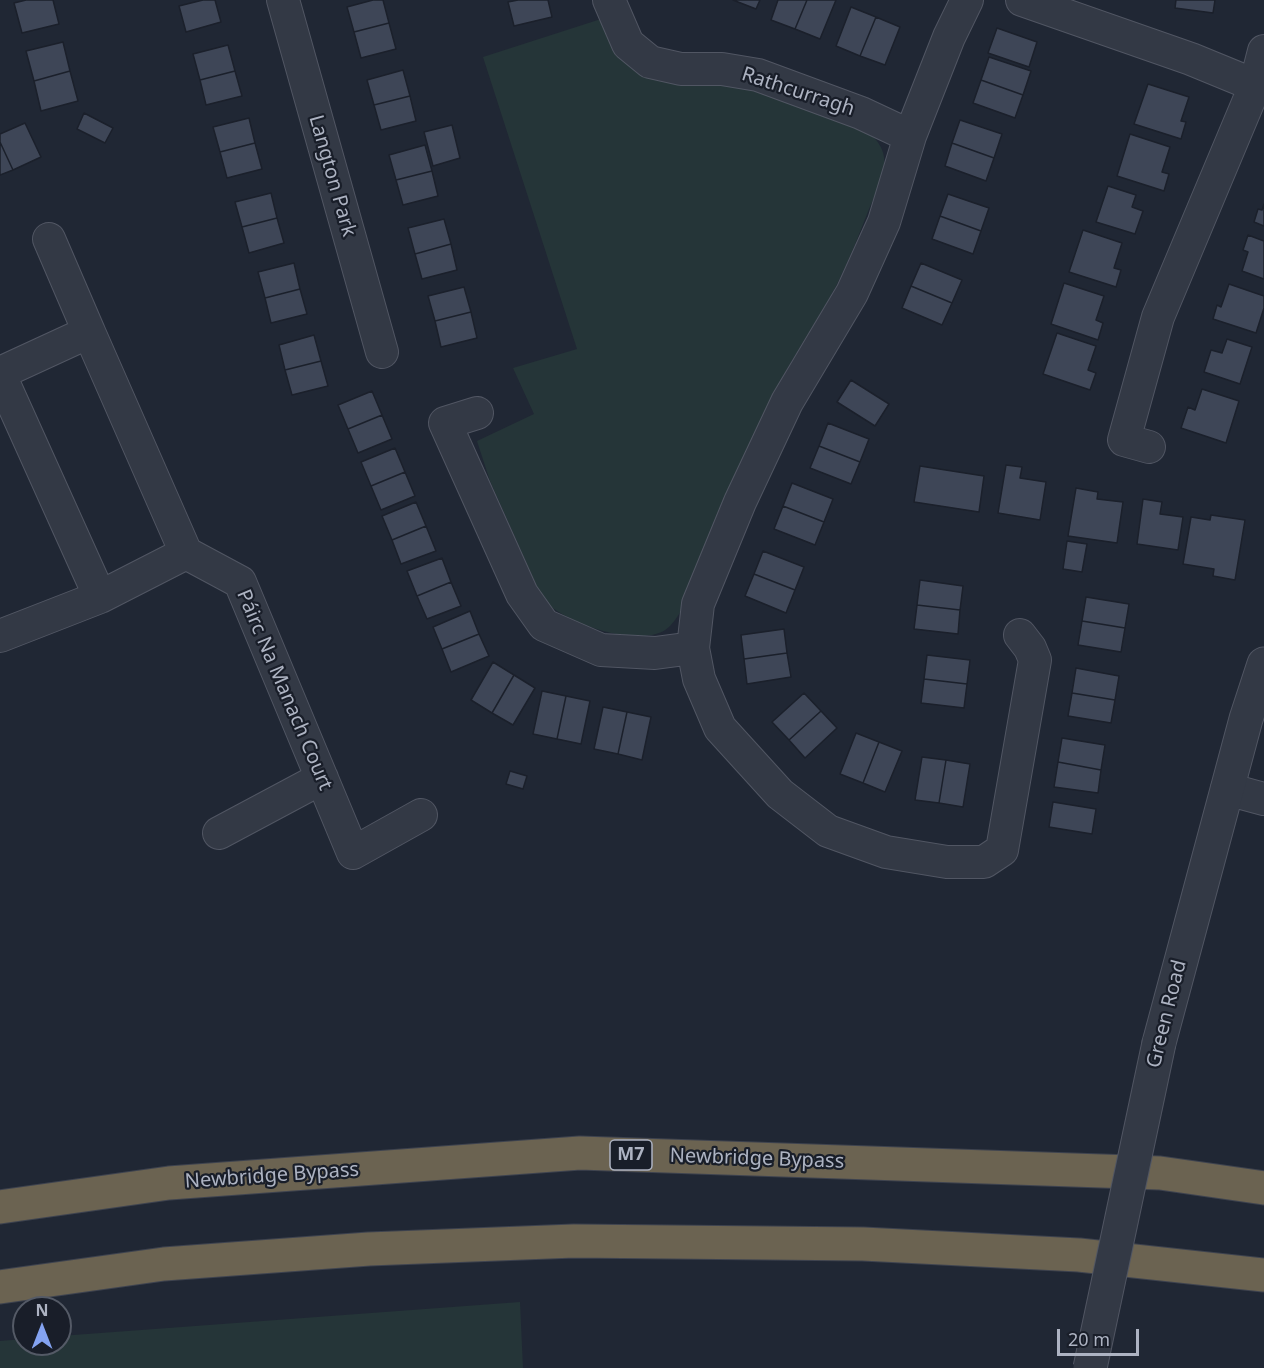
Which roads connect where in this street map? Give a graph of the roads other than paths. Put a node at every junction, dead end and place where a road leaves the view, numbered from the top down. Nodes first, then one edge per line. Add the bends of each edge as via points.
1 (283, 0) edge
2 (609, 0) edge
3 (967, 0) edge
4 (1022, 0) edge
5 (1264, 51) edge
6 (1260, 88) edge
7 (910, 136) junction
8 (49, 239) dead end
9 (89, 332) junction
10 (382, 352) dead end
11 (0, 374) edge
12 (477, 413) dead end
13 (1126, 441) dead end
14 (186, 553) junction
15 (100, 597) junction
16 (1020, 635) dead end
17 (0, 636) edge
18 (693, 648) junction
19 (1264, 664) edge
20 (322, 778) junction
21 (1227, 789) junction
22 (1264, 799) edge
23 (421, 815) dead end
24 (219, 833) dead end
25 (1264, 1188) edge
26 (0, 1207) edge
27 (1264, 1275) edge
28 (0, 1287) edge
29 (1090, 1368) edge

1 - 10 street, Langton Park
2 - 7 street, Rathcurragh via 628,44 650,62 681,69 722,69 758,75 861,113
3 - 7 street
4 - 6 street via 1191,59
5 - 6 street
6 - 13 street via 1158,317
7 - 18 street via 884,222 852,293 787,402 740,502 698,604
8 - 9 street
9 - 11 street
9 - 14 street
11 - 15 street
12 - 18 street via 445,423 522,594 544,625 601,650 655,653
14 - 15 street
14 - 20 street, Páirc Na Manach Court via 240,582
15 - 17 street
16 - 18 street via 1035,660 1002,850 984,862 947,862 886,852 828,831 780,794 720,728 699,679
19 - 21 street, Green Road
20 - 23 street, Páirc Na Manach Court via 353,853
20 - 24 street
21 - 22 street
21 - 29 street, Green Road, bridge via 1159,1043
25 - 26 highway, Newbridge Bypass / M7 via 1160,1173 580,1153 169,1183
27 - 28 highway via 1079,1255 863,1244 574,1241 176,1263

